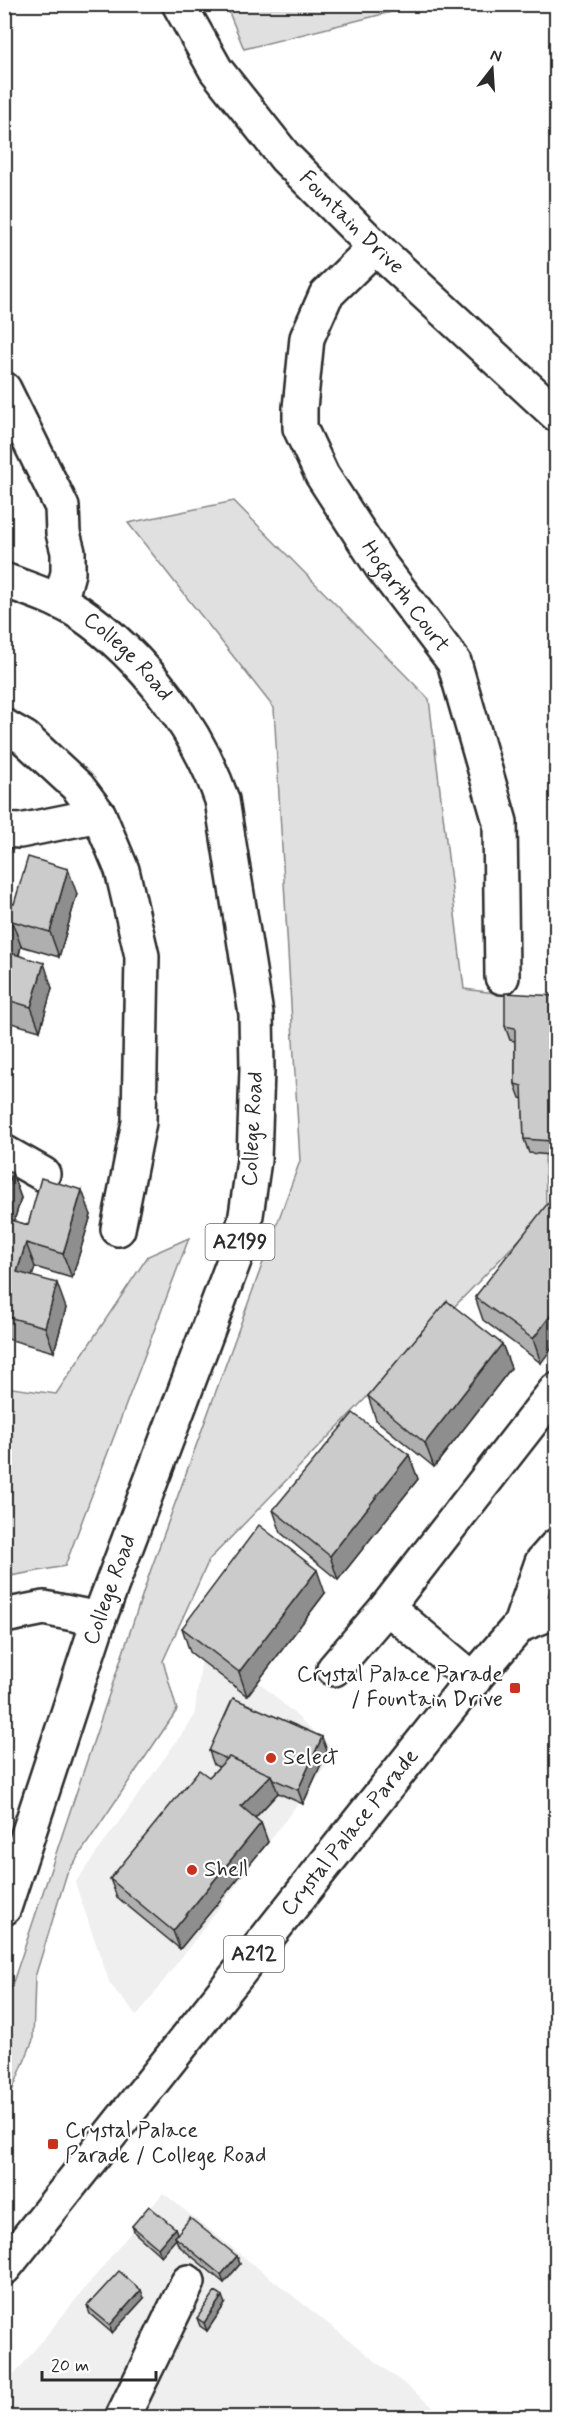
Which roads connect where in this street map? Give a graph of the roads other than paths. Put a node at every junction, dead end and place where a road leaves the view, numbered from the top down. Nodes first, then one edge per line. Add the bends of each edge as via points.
1 (178, 4) edge
2 (375, 248) junction
3 (4, 389) edge
4 (556, 414) edge
5 (4, 580) edge
6 (60, 602) junction
7 (4, 726) edge
8 (99, 815) junction
9 (4, 830) edge
10 (502, 977) dead end
11 (4, 1152) edge
12 (42, 1174) dead end
13 (118, 1229) dead end
14 (556, 1390) edge
15 (556, 1546) edge
16 (387, 1607) junction
17 (556, 1611) edge
18 (4, 1616) edge
19 (99, 1619) junction
20 (520, 1626) junction
21 (334, 1669) dead end
22 (474, 1680) junction
23 (4, 1908) edge
24 (4, 2268) edge
25 (188, 2282) dead end
26 (122, 2418) edge

1 - 2 main road, Fountain Drive via 216,70 285,157
2 - 4 main road, Fountain Drive
2 - 10 main road, Hogarth Court via 326,295 307,338 300,428 322,475 381,566 454,662 500,822
3 - 6 main road, College Road via 62,507 68,573
5 - 6 main road, A2199
6 - 19 main road, College Road / A2199 via 93,623 158,688 192,734 214,777 222,800 255,1014 254,1160 238,1250
7 - 8 main road via 25,738 78,787
8 - 9 main road via 20,831
8 - 13 main road via 122,870 142,956 139,1122
11 - 12 main road
14 - 16 main road
15 - 20 main road, Crystal Palace Parade / A212 via 542,1562
16 - 21 main road
16 - 22 main road
17 - 20 main road, Crystal Palace Parade / A212
18 - 19 main road via 44,1608
19 - 23 main road, College Road / A2199
20 - 22 main road, Crystal Palace Parade / A212
22 - 24 main road, Crystal Palace Parade / A212
25 - 26 main road

